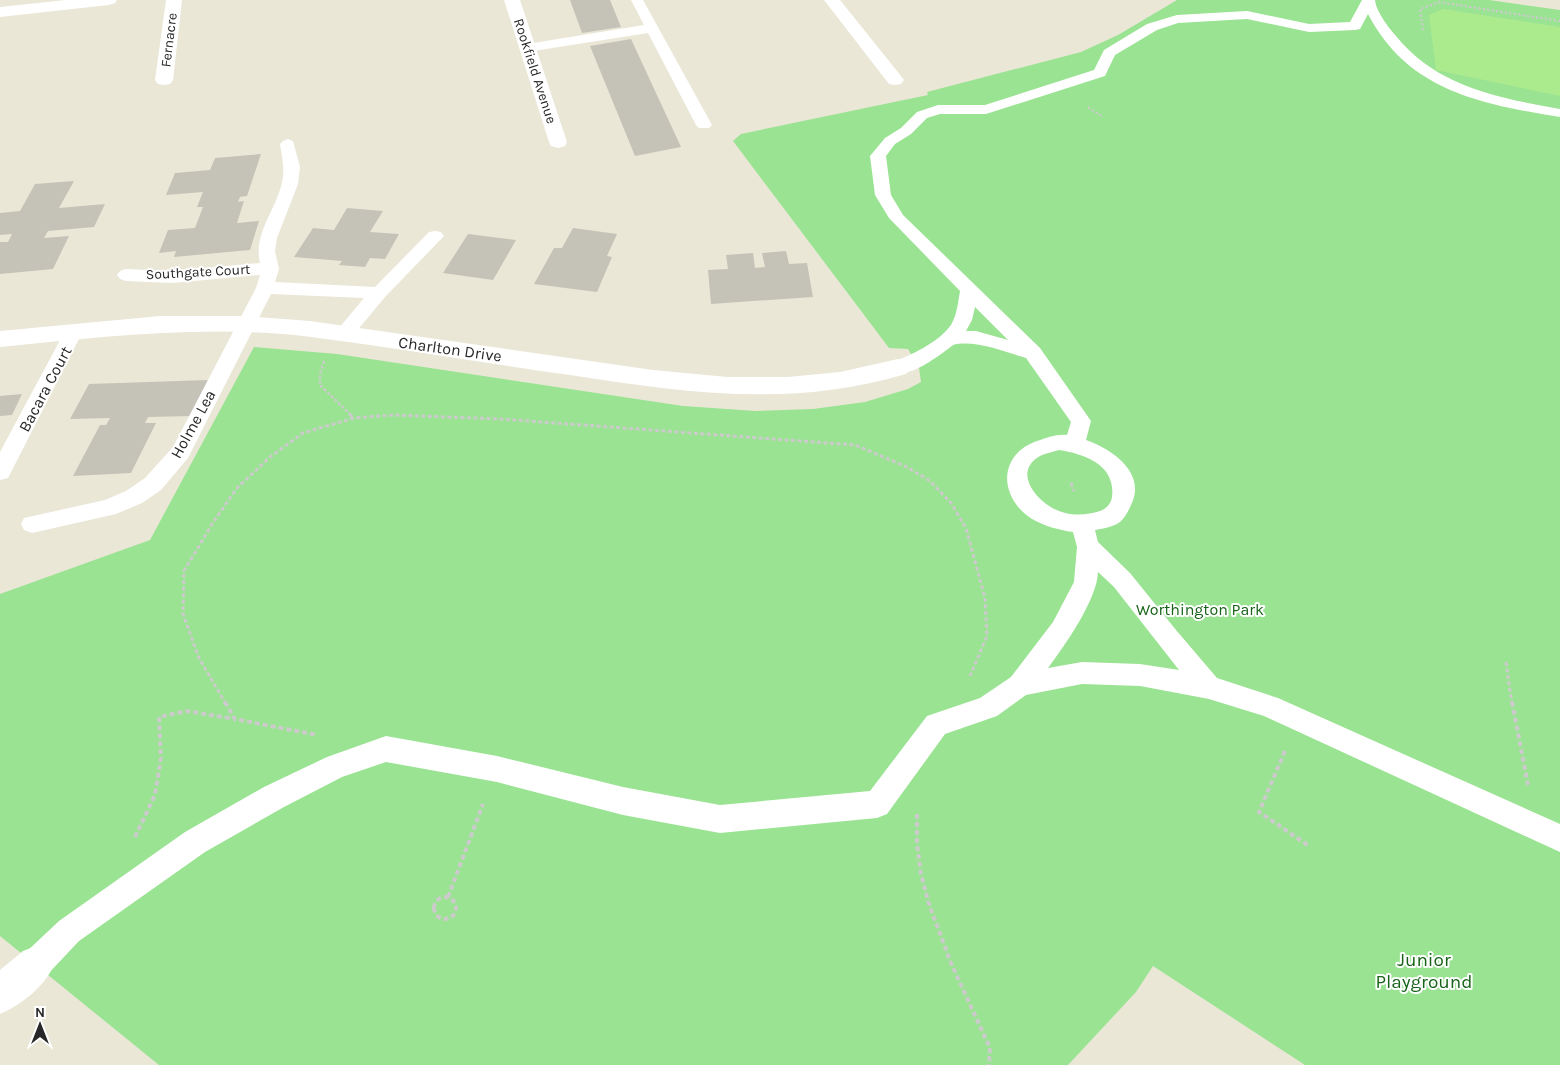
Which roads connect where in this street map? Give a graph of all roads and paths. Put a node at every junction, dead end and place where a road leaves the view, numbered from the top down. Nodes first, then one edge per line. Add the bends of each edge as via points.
1 (109, 0) edge
2 (174, 0) edge
3 (512, 0) edge
4 (637, 0) edge
5 (832, 0) edge
6 (1369, 0) edge
7 (0, 12) edge
8 (1560, 21) edge
9 (650, 28) junction
10 (1424, 35) dead end
11 (527, 48) junction
12 (164, 80) dead end
13 (895, 80) dead end
14 (1560, 113) edge
15 (704, 126) dead end
16 (558, 142) dead end
17 (288, 144) dead end
18 (436, 236) dead end
19 (270, 268) junction
20 (126, 275) dead end
21 (265, 288) junction
22 (969, 288) junction
23 (379, 293) junction
24 (245, 324) junction
25 (74, 331) junction
26 (343, 334) junction
27 (950, 337) junction
28 (0, 338) edge
29 (1033, 353) junction
30 (324, 361) dead end
31 (898, 368) joint
32 (354, 418) junction
33 (1075, 443) junction
34 (0, 472) edge
35 (32, 524) dead end
36 (1085, 536) junction
37 (1506, 662) dead end
38 (1020, 685) junction
39 (1210, 686) junction
40 (235, 719) junction
41 (1299, 719) junction
42 (936, 725) junction
43 (320, 736) dead end
44 (497, 769) junction
45 (918, 807) dead end
46 (1537, 827) junction
47 (1560, 838) edge
48 (131, 844) dead end
49 (1309, 846) dead end
50 (448, 896) junction
51 (36, 964) joint
52 (0, 995) edge
53 (989, 1065) edge

1 - 7 street
2 - 12 street, Fernacre
3 - 11 street, Rookfield Avenue
4 - 9 lane
5 - 13 street
6 - 14 lane via 1375,16 1391,39 1414,65 1431,77 1452,88
6 - 22 lane via 1355,26 1309,28 1247,16 1177,19 1152,27 1109,53 1100,72 986,110 938,109 916,118 906,131 890,140 878,156 883,195 897,218
8 - 10 path via 1439,2 1420,9
9 - 11 lane
9 - 15 lane
11 - 16 street, Rookfield Avenue
17 - 19 lane, Southgate Court via 292,167 290,184 268,238 266,251
18 - 23 lane
19 - 20 lane, Southgate Court via 172,277
19 - 21 lane, Southgate Court
21 - 23 lane, Southgate Court
21 - 24 lane, Southgate Court
22 - 27 lane via 964,314
22 - 29 lane
23 - 26 lane
24 - 25 street, Charlton Drive via 160,324
24 - 26 street, Charlton Drive via 310,328
24 - 35 lane, Holme Lea via 181,452 153,484 134,497 108,508
25 - 28 street, Charlton Drive
25 - 34 lane, Bacara Court
26 - 31 street, Charlton Drive via 653,379 727,386 796,386 840,381
27 - 29 lane via 976,338
27 - 31 lane via 915,361
29 - 33 lane via 1082,421
30 - 32 path via 320,385
32 - 40 path via 303,433 270,457 237,488 184,571 183,614 200,658
32 - 42 path via 394,415 501,420 855,445 907,467 930,481 951,503 966,528 985,598 987,636 968,681
33 - 36 lane via 1105,457 1116,468 1124,494 1120,506 1111,516 1098,522
33 - 36 lane via 1050,443 1028,452 1019,462 1016,476 1019,490 1029,504 1044,516
36 - 38 lane via 1086,582 1062,630
36 - 39 lane
37 - 46 path
38 - 39 lane via 1082,673 1140,675
38 - 42 lane via 988,708
39 - 41 lane
40 - 43 path
40 - 48 path via 187,711 159,717 161,758 155,795
41 - 46 lane
41 - 49 path via 1259,812
42 - 44 lane via 877,804 720,819 623,801
44 - 50 path
44 - 51 lane via 386,749 336,766 195,842 69,932
45 - 53 path via 916,836 922,883 940,934 990,1048
46 - 47 lane
50 - 50 path via 456,906 453,913 441,919 434,911 435,905
51 - 52 street

